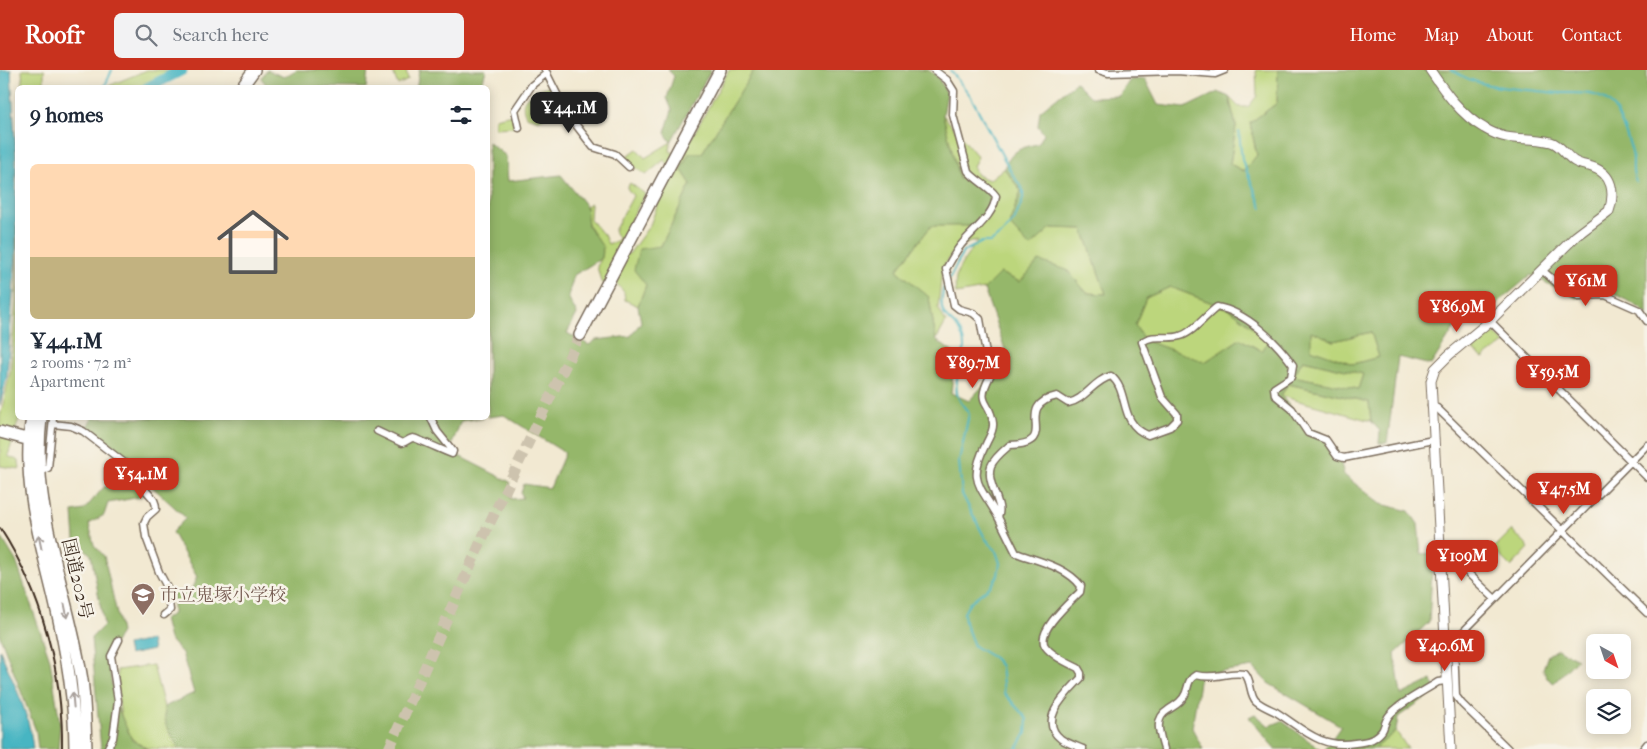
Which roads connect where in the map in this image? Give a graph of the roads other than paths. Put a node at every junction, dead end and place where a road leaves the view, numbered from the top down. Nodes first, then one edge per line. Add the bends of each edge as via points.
1 (254, 70) edge
2 (720, 70) edge
3 (934, 70) edge
4 (1098, 70) edge
5 (1224, 70) edge
6 (1430, 70) edge
7 (546, 72) edge
8 (243, 85) edge
9 (519, 128) dead end
10 (629, 167) dead end
11 (1543, 271) junction
12 (1490, 320) junction
13 (1647, 321) edge
14 (580, 335) tunnel mouth
15 (1431, 405) junction
16 (32, 420) edge
17 (39, 420) edge
18 (431, 420) edge
19 (53, 421) edge
20 (377, 431) dead end
21 (2, 432) edge
22 (1433, 440) junction
23 (33, 441) junction
24 (1647, 445) edge
25 (1631, 461) junction
26 (34, 474) junction
27 (1647, 477) edge
28 (998, 517) junction
29 (1563, 531) junction
30 (1439, 549) junction
31 (1495, 599) junction
32 (1647, 613) edge
33 (164, 615) dead end
34 (119, 640) dead end
35 (1446, 681) junction
36 (1647, 744) edge
37 (76, 749) edge
38 (86, 749) edge
39 (107, 749) edge
40 (1083, 749) edge
41 (1164, 749) edge
42 (1451, 749) edge
43 (1508, 749) edge
44 (1642, 749) edge

1 - 8 highway
2 - 14 highway
3 - 28 street via 947,80 954,91 953,115 968,171 996,196 995,204 959,246 946,269 954,304 973,313 982,326 990,376 983,399 993,422 977,463 976,478 983,497
4 - 5 street via 1108,73 1177,71 1215,74
6 - 11 street via 1457,106 1483,128 1508,139 1551,142 1579,164 1601,172 1608,179 1613,190 1609,210 1576,236
7 - 9 street via 532,85 516,110
7 - 10 street via 566,112 593,147 615,154
11 - 12 street
11 - 13 street via 1565,290 1579,296 1605,295 1639,310
12 - 15 street via 1435,369 1431,381
12 - 25 street
15 - 22 street
15 - 29 street
16 - 23 highway, 国道202号
17 - 23 highway, 国道202号
18 - 20 street via 452,454 418,438 402,443
19 - 26 street via 48,468
19 - 33 street via 83,431 135,471 144,489 152,496 156,509 144,523 146,537 170,595 170,610
21 - 23 highway
22 - 28 street via 1344,458 1337,456 1326,440 1308,433 1292,409 1275,395 1274,388 1291,378 1293,365 1278,344 1231,309 1217,307 1181,336 1149,337 1142,342 1162,397 1176,414 1177,420 1170,427 1148,435 1142,432 1127,417 1117,381 1111,376 1074,402 1068,403 1057,396 1049,398 1034,415 1034,440 1026,445 1010,446 990,467 991,487 1000,507
22 - 30 street
23 - 26 highway, 国道202号
24 - 25 street
25 - 27 street
25 - 29 street
37 -> 26 highway, 国道202号 via 70,674 40,544
26 -> 38 highway, 国道202号 via 82,681
28 - 40 street via 1016,553 1066,572 1081,586 1080,592 1046,628 1043,637 1045,646 1081,673 1081,678 1058,703 1053,722 1061,738
29 - 31 street
29 - 32 street
30 - 31 street
30 - 35 street
31 - 43 street via 1454,645 1456,696
34 - 39 street via 111,656 118,701 113,738
35 - 41 street via 1438,682 1396,710 1388,717 1385,728 1372,740 1350,744 1323,742 1309,736 1258,702 1245,674 1235,672 1210,678 1196,675 1190,678 1185,695 1177,705 1160,718 1158,727
35 - 42 street
36 - 44 street

